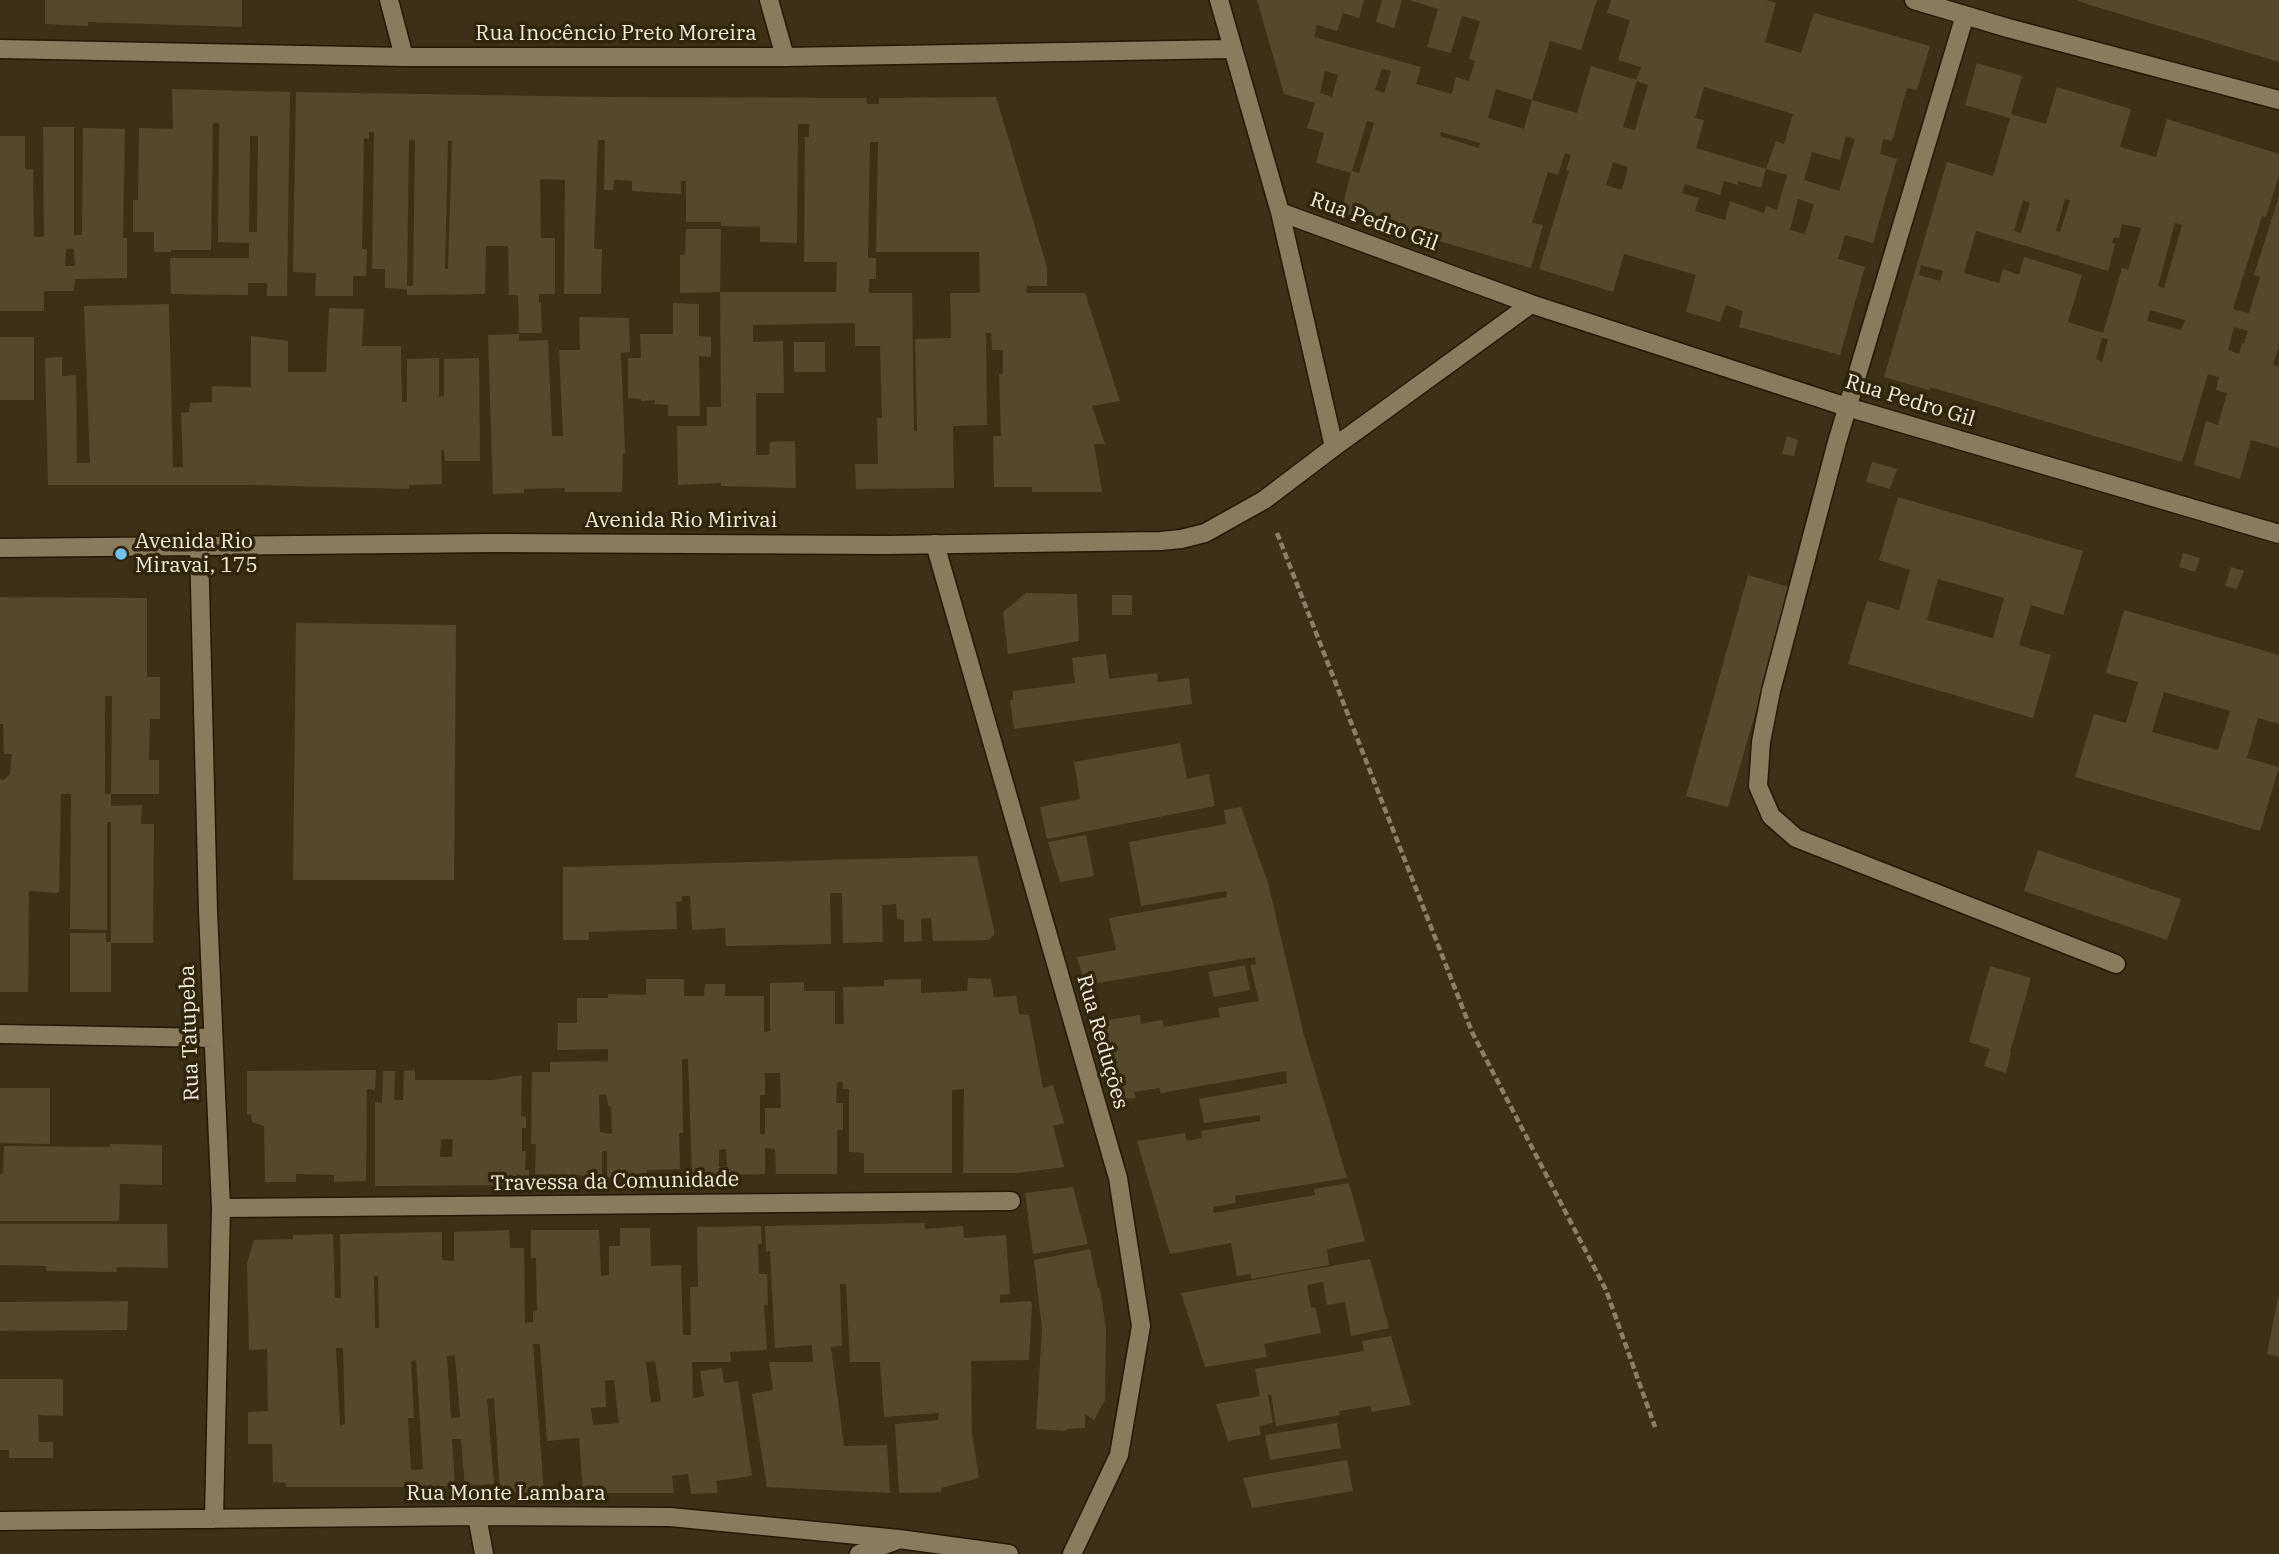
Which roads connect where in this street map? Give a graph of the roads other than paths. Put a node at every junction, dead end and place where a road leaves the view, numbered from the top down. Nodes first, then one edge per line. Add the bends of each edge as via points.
1 (389, 0) edge
2 (769, 0) edge
3 (1219, 0) edge
4 (1914, 0) edge
5 (1965, 15) junction
6 (0, 49) edge
7 (1231, 49) junction
8 (404, 57) junction
9 (785, 57) junction
10 (2279, 100) edge
11 (1280, 212) junction
12 (1531, 304) junction
13 (1847, 407) junction
14 (1334, 447) junction
15 (2279, 534) edge
16 (935, 544) junction
17 (199, 545) junction
18 (0, 548) edge
19 (2116, 964) dead end
20 (0, 1034) edge
21 (213, 1038) junction
22 (1011, 1201) dead end
23 (221, 1208) junction
24 (477, 1516) junction
25 (214, 1519) junction
26 (0, 1521) edge
27 (899, 1539) junction
28 (484, 1554) edge
29 (859, 1554) edge
30 (1009, 1554) edge
31 (1072, 1554) edge

1 - 8 street
2 - 9 street
3 - 7 street
4 - 5 street
5 - 10 street
5 - 13 street
6 - 8 street, Rua Inocêncio Preto Moreira
7 - 9 street, Rua Inocêncio Preto Moreira
7 - 11 street
8 - 9 street, Rua Inocêncio Preto Moreira
11 - 12 street, Rua Pedro Gil
11 - 14 street
12 - 13 street, Rua Pedro Gil
12 - 14 street
13 - 15 street, Rua Pedro Gil
13 - 19 street via 1761,742 1758,786 1771,816 1796,838
14 - 16 street, Avenida Rio Mirivai via 1264,500 1205,533 1181,539
16 - 17 street, Avenida Rio Mirivai
16 - 31 street, Rua Reduções via 1118,1178 1141,1326 1119,1455
17 - 18 street, Avenida Rio Mirivai
17 - 21 street, Rua Tatupeba
20 - 21 street
21 - 23 street, Rua Tatupeba
22 - 23 street, Travessa da Comunidade
23 - 25 street, Rua Tatupeba
24 - 25 street, Rua Monte Lambara
24 - 27 street, Rua Monte Lambara via 670,1517
24 - 28 street
25 - 26 street, Rua Monte Lambara
27 - 29 street
27 - 30 street, Rua Monte Lambara

